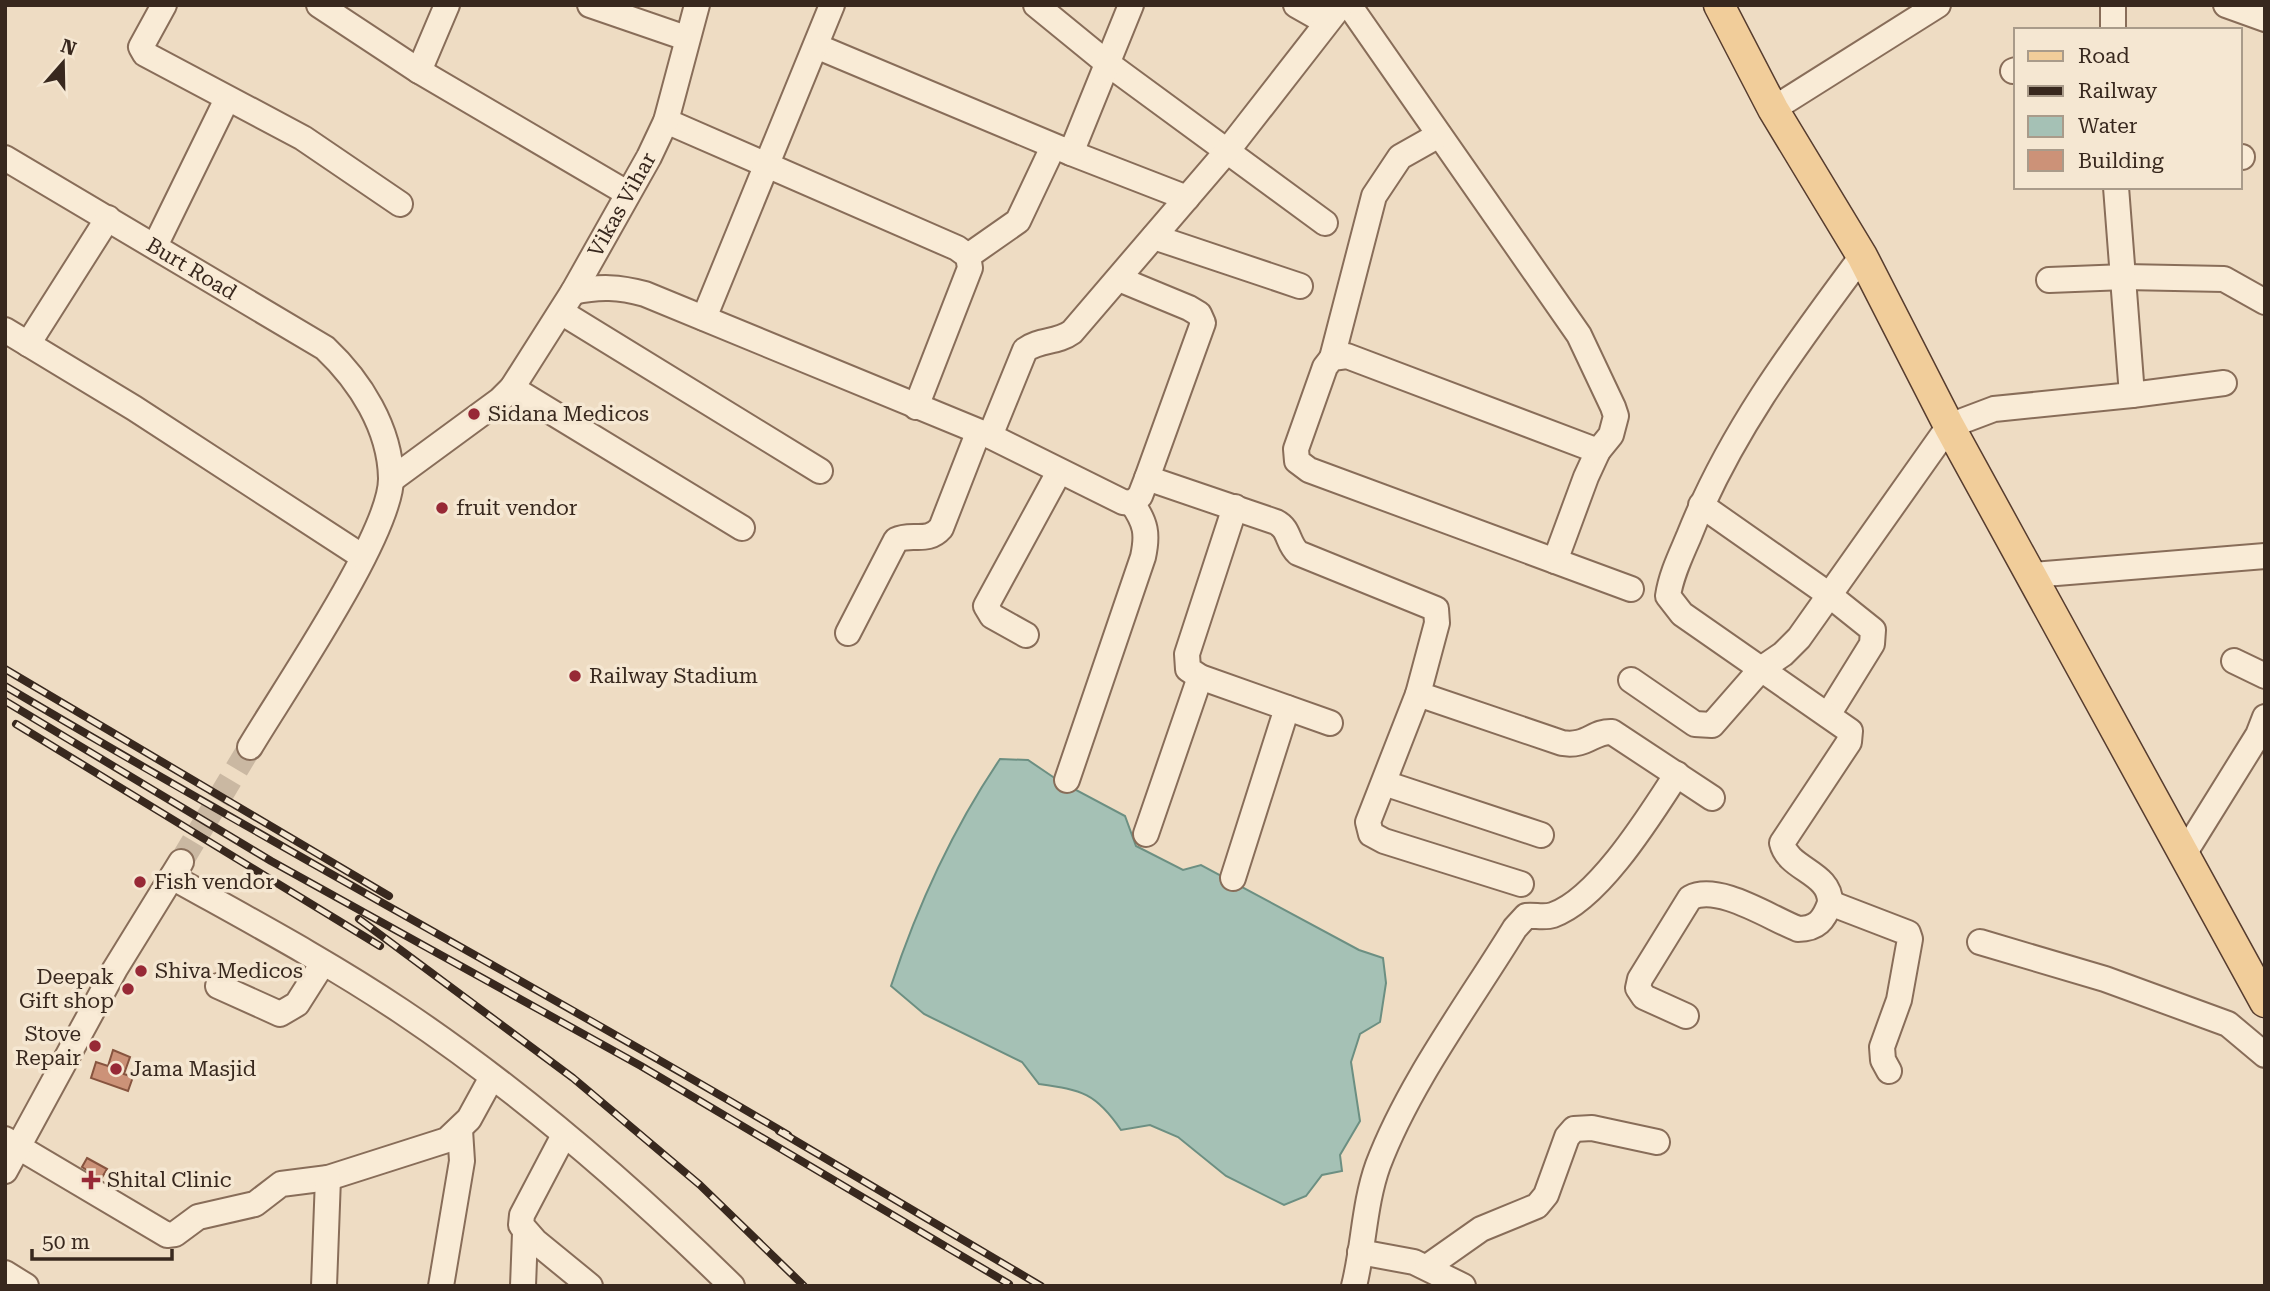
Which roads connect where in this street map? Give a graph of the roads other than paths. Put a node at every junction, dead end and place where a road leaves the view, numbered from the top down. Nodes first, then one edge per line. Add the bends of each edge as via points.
1 (164, 5) edge
2 (319, 5) edge
3 (447, 5) edge
4 (590, 5) edge
5 (697, 5) edge
6 (832, 5) edge
7 (1036, 5) edge
8 (1131, 5) edge
9 (1296, 5) edge
10 (1349, 5) edge
11 (1719, 5) edge
12 (1938, 5) edge
13 (2113, 5) edge
14 (2226, 5) edge
15 (1333, 13) edge
16 (2265, 19) edge
17 (2113, 28) edge
18 (687, 38) junction
19 (816, 46) junction
20 (1107, 63) junction
21 (419, 71) junction
22 (227, 99) junction
23 (1773, 109) junction
24 (666, 121) junction
25 (1439, 135) junction
26 (1062, 150) junction
27 (1227, 150) junction
28 (765, 163) junction
29 (7, 164) edge
30 (2116, 189) edge
31 (627, 193) junction
32 (1187, 198) junction
33 (400, 204) dead end
34 (108, 218) junction
35 (1325, 223) dead end
36 (1154, 237) junction
37 (155, 246) junction
38 (968, 256) junction
39 (1861, 256) junction
40 (2125, 277) junction
41 (1119, 279) junction
42 (2049, 280) dead end
43 (1300, 286) dead end
44 (567, 302) junction
45 (2265, 302) edge
46 (704, 318) junction
47 (5, 330) edge
48 (28, 344) junction
49 (1332, 358) junction
50 (2224, 383) dead end
51 (512, 388) junction
52 (2132, 395) junction
53 (916, 407) junction
54 (1949, 426) junction
55 (984, 435) junction
56 (1598, 451) junction
57 (820, 471) dead end
58 (1059, 472) junction
59 (1147, 478) junction
60 (391, 480) junction
61 (1132, 503) junction
62 (1701, 505) junction
63 (1235, 507) junction
64 (742, 528) dead end
65 (2265, 556) edge
66 (363, 558) junction
67 (1555, 561) junction
68 (2032, 575) junction
69 (1631, 589) dead end
70 (1828, 593) junction
71 (848, 633) dead end
72 (1026, 635) dead end
73 (2234, 661) dead end
74 (1761, 669) junction
75 (2265, 676) edge
76 (1200, 677) junction
77 (1631, 680) dead end
78 (1418, 695) junction
79 (1287, 708) junction
80 (1828, 715) junction
81 (2265, 717) edge
82 (1330, 723) dead end
83 (250, 747) tunnel mouth
84 (1677, 774) junction
85 (1067, 780) dead end
86 (1384, 783) junction
87 (1712, 798) dead end
88 (1146, 834) dead end
89 (1541, 835) dead end
90 (2184, 854) junction
91 (1233, 878) dead end
92 (1521, 884) dead end
93 (1830, 903) junction
94 (1980, 942) dead end
95 (323, 963) junction
96 (218, 986) dead end
97 (2265, 1002) edge
98 (1686, 1016) dead end
99 (2265, 1055) edge
100 (1889, 1071) dead end
101 (492, 1077) junction
102 (460, 1130) junction
103 (564, 1135) junction
104 (1657, 1142) dead end
105 (13, 1143) edge
106 (5, 1171) edge
107 (328, 1178) junction
108 (525, 1233) junction
109 (1360, 1252) junction
110 (1427, 1267) junction
111 (5, 1273) edge
112 (730, 1285) edge
113 (26, 1286) edge
114 (324, 1286) edge
115 (441, 1286) edge
116 (523, 1286) edge
117 (590, 1286) edge
118 (1354, 1286) edge
119 (1463, 1286) edge

1 - 22 street via 143,41 145,54
2 - 21 street
3 - 21 street
4 - 18 street
5 - 18 street, Vikas Vihar
6 - 19 street
7 - 20 street
8 - 20 street
9 - 15 street
10 - 25 street
11 - 23 main road
12 - 23 street
13 - 17 street
14 - 16 street
15 - 27 street
18 - 24 street, Vikas Vihar
19 - 26 street
19 - 28 street
20 - 26 street
20 - 27 street
21 - 31 street
22 - 33 street via 303,138
22 - 37 street
23 - 39 main road
24 - 28 street
24 - 31 street, Vikas Vihar
25 - 49 street via 1400,157 1374,196
25 - 56 street via 1585,347 1616,416 1611,435
26 - 32 street
26 - 38 street via 1018,221
27 - 32 street
27 - 35 street
28 - 38 street
28 - 46 street
29 - 34 street, Burt Road
30 - 40 street
31 - 44 street, Vikas Vihar
32 - 36 street
34 - 37 street, Burt Road
34 - 48 street
36 - 41 street
36 - 43 street
37 - 60 street, Burt Road via 325,348 349,370 366,395 386,446
38 - 53 street via 970,268
39 - 54 main road
39 - 62 street via 1776,373
40 - 42 street
40 - 45 street via 2224,279
40 - 52 street
41 - 55 street via 1072,332 1059,341 1034,343 1026,350
41 - 59 street via 1189,308 1203,323
44 - 46 street via 597,286 619,287
44 - 51 street, Vikas Vihar
44 - 57 street
46 - 53 street
47 - 48 street
48 - 66 street
49 - 56 street via 1347,356
49 - 67 street via 1296,449 1297,461 1309,470
50 - 52 street
51 - 60 street, Vikas Vihar via 479,418
51 - 64 street
52 - 54 street via 1994,409
53 - 55 street
54 - 68 main road
54 - 70 street
55 - 58 street
55 - 71 street via 941,528 934,536 904,536 896,541
56 - 67 street
58 - 61 street
58 - 72 street via 986,606 992,616
59 - 61 street
59 - 63 street
60 - 66 street via 381,519
61 - 85 street via 1144,519 1148,535 1143,557
62 - 70 street
62 - 74 street via 1669,586 1670,601
63 - 76 street via 1187,654 1188,669
63 - 78 street via 1283,525 1298,553 1434,606 1437,623
65 - 68 street
66 - 83 street
67 - 69 street
68 - 90 main road
70 - 74 street via 1799,638
70 - 80 street via 1875,634
73 - 75 street
74 - 77 street via 1718,720 1706,727
74 - 80 street
76 - 79 street
76 - 88 street
78 - 84 street via 1562,743 1580,745 1612,732
78 - 86 street
79 - 82 street
79 - 91 street
80 - 93 street via 1846,727 1851,737 1782,843 1788,854 1827,887
81 - 90 street
84 - 87 street
84 - 109 street via 1631,844 1591,887 1555,914 1526,916 1515,928 1416,1089 1378,1164
86 - 89 street
86 - 92 street via 1368,822 1371,834
90 - 97 main road
93 - 98 street via 1818,924 1798,929 1716,893 1690,898 1637,988 1644,997
93 - 100 street via 1908,933 1899,1000 1882,1047
94 - 99 street via 2105,979 2228,1024
95 - 96 street via 297,1004 280,1014
95 - 101 street via 401,1011
95 - 105 street via 177,870
101 - 102 street
101 - 103 street
102 - 107 street via 447,1140
102 - 115 street via 462,1161
103 - 108 street via 522,1215
103 - 112 street
104 - 110 street via 1592,1128 1574,1129 1537,1206 1481,1229
105 - 106 street
105 - 107 street via 167,1236 198,1217 255,1204 281,1184
107 - 114 street
108 - 116 street
108 - 117 street
109 - 110 street
109 - 118 street
110 - 119 street
111 - 113 street

